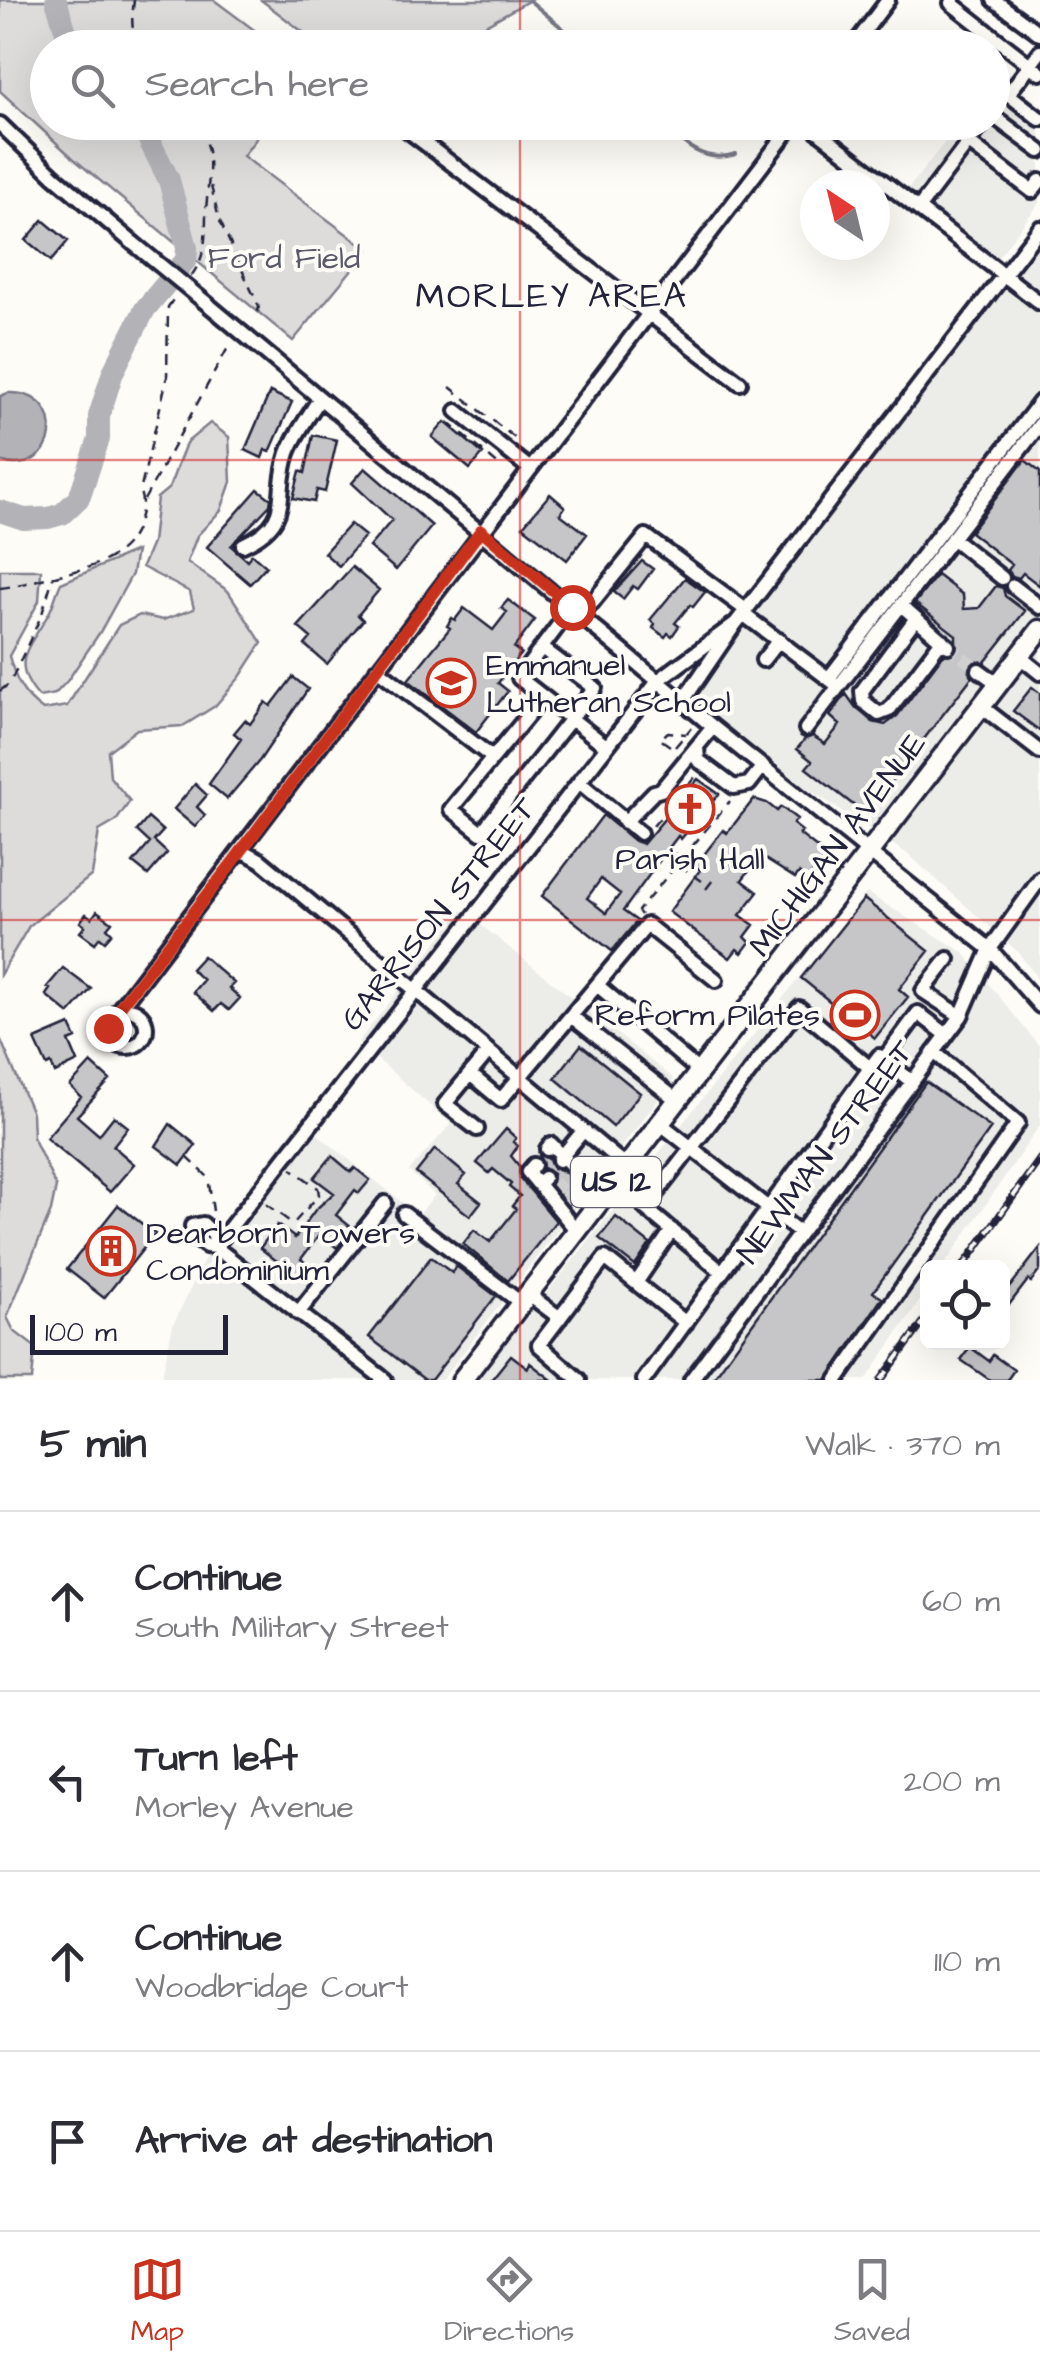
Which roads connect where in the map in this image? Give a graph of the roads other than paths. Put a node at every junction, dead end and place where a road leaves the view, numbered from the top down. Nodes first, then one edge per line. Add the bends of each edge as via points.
1 (888, 0) edge
2 (953, 0) edge
3 (994, 0) edge
4 (866, 30) edge
5 (986, 30) edge
6 (1040, 34) edge
7 (1010, 49) edge
8 (1040, 52) edge
9 (1035, 69) edge
10 (1010, 92) edge
11 (1010, 96) edge
12 (1040, 119) edge
13 (0, 124) edge
14 (1010, 128) edge
15 (420, 140) edge
16 (781, 140) edge
17 (829, 140) edge
18 (969, 142) joint
19 (1040, 151) edge
20 (1037, 190) edge
21 (918, 210) junction
22 (1040, 228) edge
23 (1004, 275) junction
24 (1040, 303) edge
25 (647, 314) junction
26 (740, 382) dead end
27 (320, 398) junction
28 (1040, 402) edge
29 (452, 417) road end
30 (1040, 424) edge
31 (528, 468) junction
32 (481, 530) junction
33 (952, 538) junction
34 (243, 545) dead end
35 (901, 605) junction
36 (1040, 608) edge
37 (577, 611) junction
38 (742, 616) junction
39 (916, 618) junction
40 (1040, 630) edge
41 (779, 640) junction
42 (542, 648) junction
43 (1020, 657) junction
44 (763, 660) dead end
45 (378, 668) junction
46 (978, 670) tunnel mouth
47 (1040, 673) edge
48 (658, 680) junction
49 (834, 682) junction
50 (998, 684) junction
51 (544, 697) junction
52 (683, 701) junction
53 (982, 706) junction
54 (571, 718) junction
55 (714, 727) junction
56 (806, 730) dead end
57 (606, 746) junction
58 (698, 747) junction
59 (1040, 752) edge
60 (493, 758) junction
61 (763, 766) junction
62 (579, 782) junction
63 (625, 822) junction
64 (646, 830) road end
65 (242, 850) junction
66 (870, 853) junction
67 (1040, 879) edge
68 (990, 949) junction
69 (948, 959) dead end
70 (716, 980) dead end
71 (596, 985) junction
72 (414, 990) junction
73 (1024, 990) junction
74 (1040, 1006) edge
75 (116, 1012) dead end
76 (1040, 1014) edge
77 (570, 1016) junction
78 (960, 1016) junction
79 (946, 1035) junction
80 (488, 1052) junction
81 (934, 1052) junction
82 (884, 1059) junction
83 (870, 1068) junction
84 (700, 1072) junction
85 (470, 1074) junction
86 (518, 1078) junction
87 (912, 1082) junction
88 (678, 1102) junction
89 (660, 1124) junction
90 (478, 1130) dead end
91 (583, 1131) junction
92 (692, 1148) junction
93 (547, 1149) dead end
94 (560, 1159) junction
95 (534, 1164) dead end
96 (627, 1167) junction
97 (603, 1198) junction
98 (384, 1203) dead end
99 (768, 1209) junction
100 (404, 1214) dead end
101 (672, 1230) junction
102 (578, 1231) junction
103 (800, 1234) junction
104 (722, 1272) junction
105 (636, 1283) junction
106 (525, 1299) junction
107 (298, 1313) junction
108 (560, 1318) junction
109 (686, 1323) junction
110 (385, 1380) edge
111 (462, 1380) edge
112 (579, 1380) edge
113 (644, 1380) edge
114 (691, 1380) edge
115 (838, 1380) edge

1 - 4 street
2 - 5 street
3 - 6 street
7 - 9 street
8 - 9 street
9 - 10 street
11 - 12 street
13 - 27 street, bridge
14 - 19 street
15 - 25 street
16 - 25 street
17 - 21 street
18 - 20 street
18 - 21 street
21 - 23 street
22 - 23 street, GARRISON STREET
23 - 24 street
23 - 38 street, GARRISON STREET
25 - 26 street
25 - 31 street
27 - 32 street
27 - 34 street via 286,458 281,513 271,528
28 - 49 street
29 - 31 street
30 - 33 street
31 - 32 street
32 - 37 street
32 - 45 street
33 - 35 street
33 - 36 street
35 - 39 street
35 - 49 street
37 - 38 street via 646,536
37 - 42 street
37 - 48 street
38 - 41 street
38 - 48 street, GARRISON STREET
38 - 52 street, GARRISON STREET
39 - 39 street via 945,643 879,714 866,706 862,691
40 - 43 main road, MICHIGAN AVENUE / US 12
41 - 44 street
41 - 49 street
42 - 51 street via 519,678
42 - 54 street via 595,688
43 - 47 street
43 - 50 main road, MICHIGAN AVENUE / US 12
45 - 60 street
45 - 65 street
46 - 50 street
48 - 52 street
48 - 57 street, GARRISON STREET
49 - 56 street
50 - 53 main road, MICHIGAN AVENUE / US 12
51 - 54 street
51 - 60 street
52 - 55 street
53 - 59 street
53 - 66 main road, MICHIGAN AVENUE / US 12
54 - 57 street
54 - 60 street via 481,833 451,809
55 - 58 street
55 - 61 street
57 - 62 street, GARRISON STREET
58 - 61 street via 698,760 734,787 749,784
58 - 63 street
61 - 66 street
62 - 63 street
62 - 72 street, GARRISON STREET
63 - 64 street
65 - 72 street
65 - 75 street
66 - 68 street
66 - 84 main road, MICHIGAN AVENUE / US 12
67 - 68 street, NEWMAN STREET
68 - 73 street
68 - 78 street, NEWMAN STREET
69 - 78 street via 924,991
70 - 71 street via 647,925
71 - 77 street
71 - 84 street
72 - 80 street
72 - 107 street, GARRISON STREET via 215,1246
73 - 74 street
73 - 76 street
77 - 86 street
77 - 88 street
78 - 79 street, NEWMAN STREET
79 - 81 street, NEWMAN STREET
79 - 82 street via 918,1013
80 - 85 street
80 - 86 street
81 - 87 street, NEWMAN STREET
81 - 115 street via 1018,1122
82 - 83 street via 879,1056
82 - 87 street
83 - 92 street via 798,1008
83 - 99 street
84 - 88 main road, MICHIGAN AVENUE / US 12
85 - 86 street via 503,1098
85 - 90 street via 446,1104
86 - 91 street
87 - 103 street, NEWMAN STREET
88 - 89 main road, MICHIGAN AVENUE / US 12
89 - 92 street
89 - 96 main road, MICHIGAN AVENUE / US 12
91 - 94 street
91 - 96 street
92 - 99 street
92 - 101 street via 646,1208
93 - 94 street via 551,1144
94 - 97 street
95 - 102 street via 528,1172
96 - 97 main road, MICHIGAN AVENUE / US 12
97 - 102 main road, MICHIGAN AVENUE / US 12
98 - 107 street
99 - 103 street
99 - 104 street
100 - 106 street
101 - 104 street
101 - 105 street
102 - 106 main road, MICHIGAN AVENUE / US 12
103 - 114 street, NEWMAN STREET
104 - 109 street
105 - 108 street via 605,1258
105 - 109 street
106 - 108 street
106 - 111 main road, MICHIGAN AVENUE / US 12
107 - 110 street, GARRISON STREET
108 - 112 street via 538,1345
109 - 113 street

